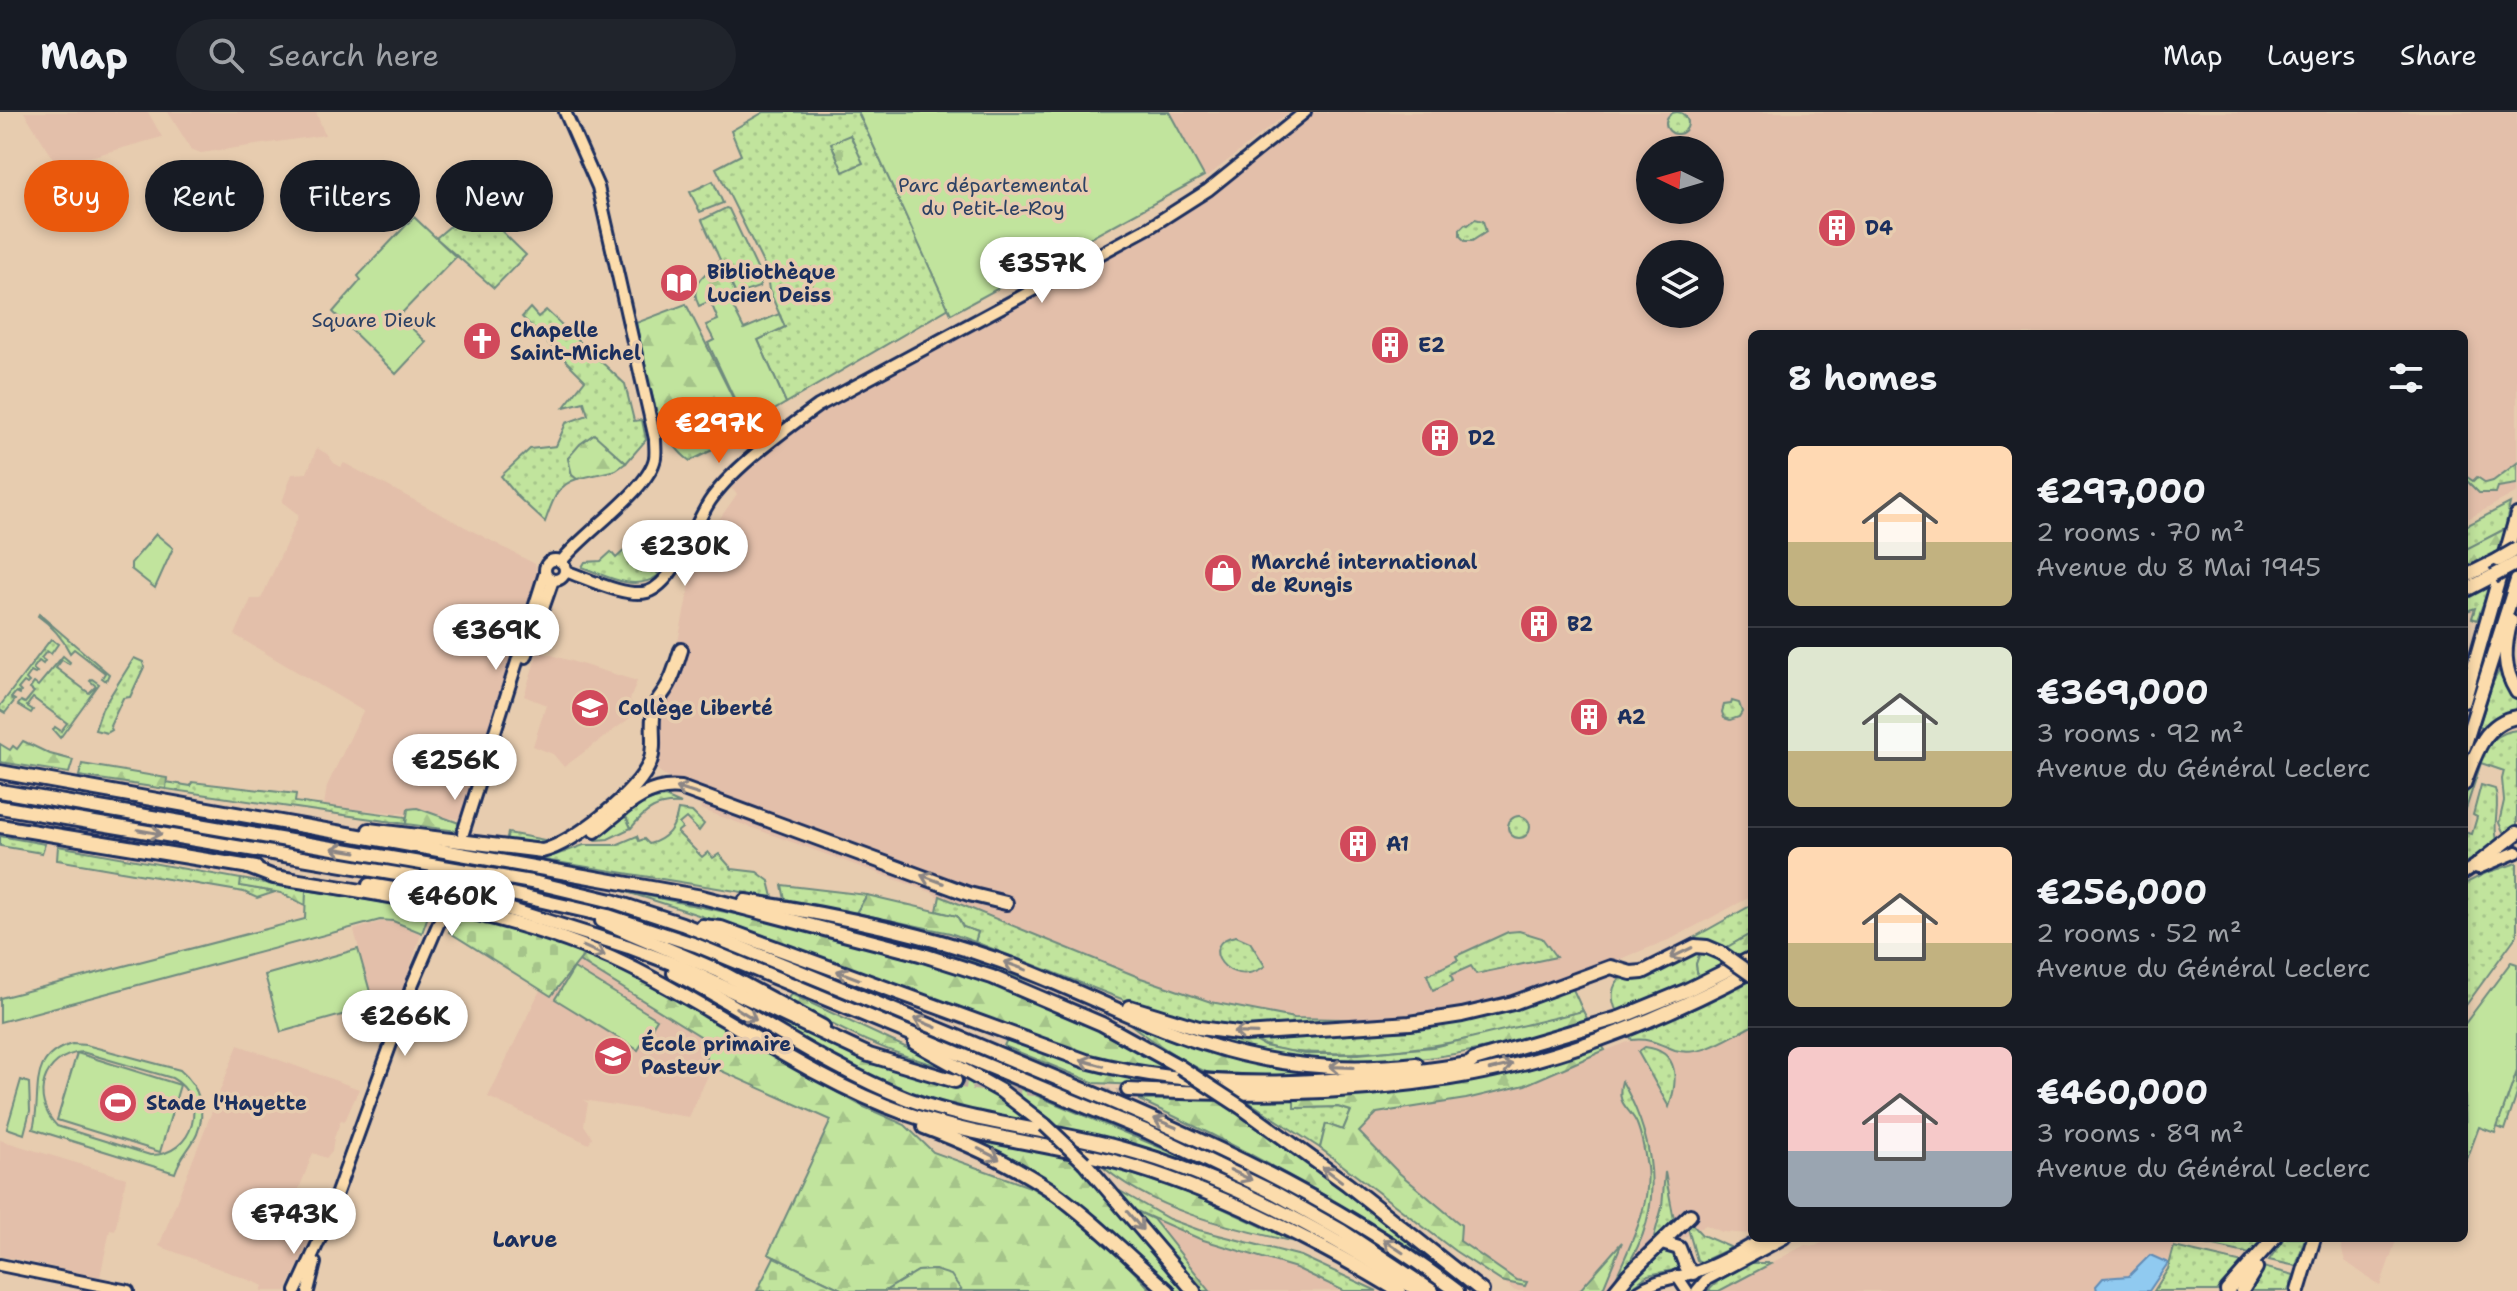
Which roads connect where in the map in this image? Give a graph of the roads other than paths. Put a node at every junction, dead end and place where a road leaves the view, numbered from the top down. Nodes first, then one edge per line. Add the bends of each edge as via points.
1 (565, 112) edge
2 (1305, 112) edge
3 (2517, 515) edge
4 (2517, 549) edge
5 (2517, 563) edge
6 (557, 573) junction
7 (2468, 575) edge
8 (2517, 580) edge
9 (2468, 589) edge
10 (2507, 615) junction
11 (681, 650) dead end
12 (2468, 684) edge
13 (2517, 692) edge
14 (2517, 720) edge
15 (2468, 735) edge
16 (0, 772) edge
17 (2468, 774) edge
18 (0, 791) edge
19 (0, 807) edge
20 (290, 823) junction
21 (0, 826) edge
22 (466, 833) tunnel mouth
23 (2517, 833) edge
24 (2517, 839) edge
25 (576, 840) junction
26 (2517, 852) edge
27 (2479, 863) junction
28 (248, 867) junction
29 (2468, 870) edge
30 (2468, 872) edge
31 (702, 897) junction
32 (554, 902) junction
33 (1006, 903) dead end
34 (440, 912) tunnel mouth
35 (682, 924) junction
36 (602, 940) junction
37 (1748, 960) edge
38 (1748, 970) edge
39 (1748, 975) edge
40 (1063, 985) junction
41 (867, 1016) junction
42 (1474, 1060) junction
43 (818, 1073) junction
44 (1131, 1093) tunnel mouth
45 (1690, 1215) dead end
46 (322, 1234) junction
47 (1758, 1242) edge
48 (1776, 1242) edge
49 (2270, 1242) edge
50 (2272, 1242) edge
51 (2313, 1242) edge
52 (1662, 1243) junction
53 (0, 1265) edge
54 (0, 1272) edge
55 (1684, 1273) junction
56 (1707, 1279) junction
57 (89, 1291) edge
58 (128, 1291) edge
59 (296, 1291) edge
60 (308, 1291) edge
61 (1168, 1291) edge
62 (1194, 1291) edge
63 (1399, 1291) edge
64 (1419, 1291) edge
65 (1432, 1291) edge
66 (1457, 1291) edge
67 (1482, 1291) edge
68 (1615, 1291) edge
69 (1639, 1291) edge
70 (1689, 1291) edge
71 (1697, 1291) edge
72 (2227, 1291) edge
73 (2242, 1291) edge
74 (2298, 1291) edge

1 - 6 main road via 598,187 655,458 642,483 577,542
2 - 6 main road via 1208,190 787,428 713,495 666,578 653,589 630,593
3 - 12 highway
4 - 7 highway, bridge
5 - 9 highway, bridge
6 - 22 main road
8 - 10 highway
10 - 13 highway via 2511,620 2506,668
10 - 15 highway
11 - 25 highway via 654,711 646,771
14 - 17 highway via 2489,732
16 - 20 highway
35 -> 18 highway via 537,883
19 -> 32 highway
20 - 25 highway via 556,852
20 - 31 highway
21 - 28 highway
23 - 27 highway
24 - 27 main road
33 -> 25 highway via 681,788 649,791
26 - 30 main road
27 - 29 main road
28 - 36 highway via 502,907
28 -> 43 highway via 274,877 463,909 553,934 653,979
40 -> 31 highway via 894,929 811,911
67 -> 31 highway, bridge via 1241,1107 1092,1019 920,954
32 - 36 highway via 719,971 848,1040 953,1077 869,1055 679,966
32 - 41 highway via 696,945
34 - 46 main road
42 -> 35 highway via 1398,1075 1323,1081 1140,1074 1058,1052 721,928
66 -> 35 highway via 1334,1208 1204,1140
36 -> 64 highway via 691,981 881,1088 971,1118 1120,1148 1183,1169 1315,1230
37 - 42 highway via 1619,1018
38 -> 40 highway, bridge via 1721,953 1695,946 1643,972 1611,967 1538,996 1462,1015 1271,1034 1191,1026
44 -> 39 highway via 1283,1094 1452,1078 1566,1051
42 -> 40 highway via 1363,1067 1259,1058 1188,1038
41 -> 62 highway, bridge via 980,1079 1045,1125 1084,1162
41 -> 65 highway via 1208,1159 1309,1211
43 -> 61 highway via 887,1112 1020,1171 1096,1226
43 - 63 highway via 934,1122 1103,1159 1171,1180 1272,1224
45 - 52 highway
46 - 59 main road
46 - 60 main road
47 - 55 main road via 1719,1263
48 - 56 main road
49 - 72 highway
50 - 73 highway
51 - 74 highway
52 - 55 highway via 1679,1248
52 - 68 highway
53 - 58 main road
54 - 57 main road
55 - 56 main road
55 - 69 main road
55 - 70 main road
55 - 70 main road
56 - 71 main road

